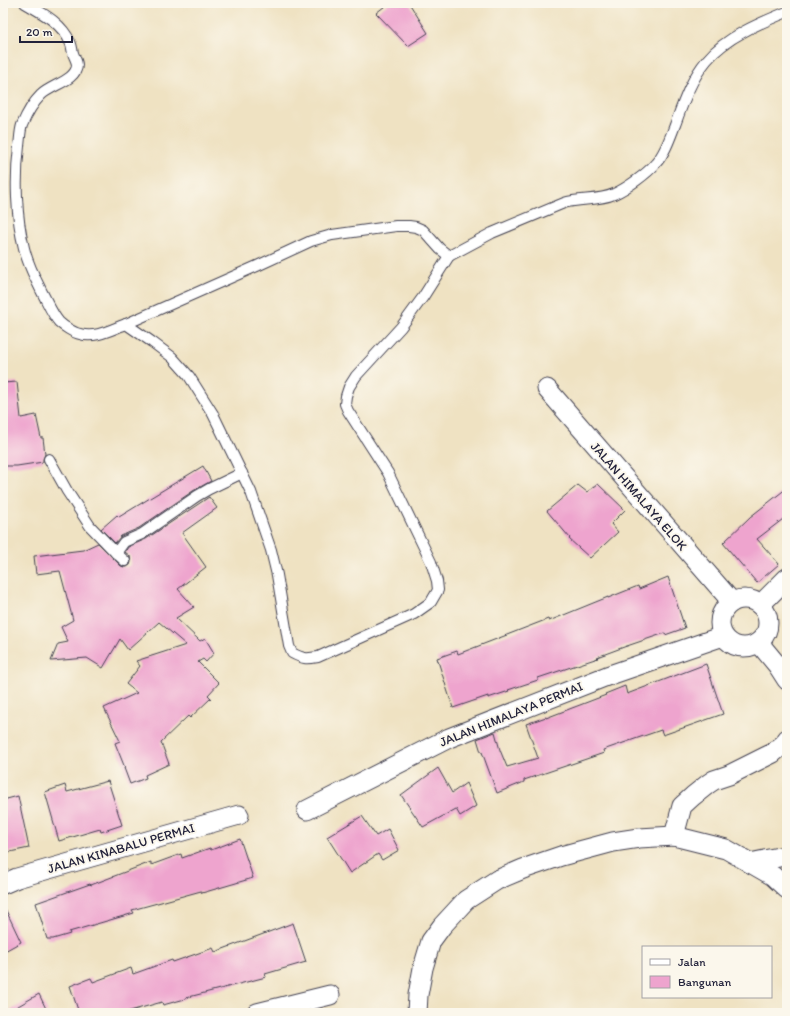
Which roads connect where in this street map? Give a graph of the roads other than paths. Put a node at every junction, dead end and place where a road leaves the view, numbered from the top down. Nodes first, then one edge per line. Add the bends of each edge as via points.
1 (25, 3) edge
2 (787, 12) edge
3 (449, 256) junction
4 (126, 324) junction
5 (547, 389) dead end
6 (49, 459) dead end
7 (242, 473) junction
8 (116, 553) junction
9 (125, 561) dead end
10 (787, 578) edge
11 (732, 602) junction
12 (760, 605) junction
13 (723, 636) junction
14 (759, 642) junction
15 (787, 680) edge
16 (787, 738) edge
17 (307, 810) dead end
18 (239, 815) dead end
19 (674, 836) junction
20 (787, 854) edge
21 (750, 863) junction
22 (3, 884) edge
23 (787, 889) edge
24 (330, 995) dead end
25 (257, 1013) edge
26 (417, 1013) edge

1 - 4 lane via 54,21 64,32 70,41 77,65 74,74 43,93 35,101 21,127 17,162 18,198 24,248 29,264 60,322 80,334 91,336
2 - 3 lane via 741,34 706,61 687,93 665,148 656,163 634,182 609,196 564,203 492,233
3 - 4 lane via 423,230 416,227 396,226 332,235 311,241
3 - 7 lane via 401,327 356,376 349,387 345,404 388,473 431,562 438,590 431,602 414,614 318,656 308,659 292,654 271,550
4 - 7 lane via 172,357 189,376 213,414
5 - 11 street, JALAN HIMALAYA ELOK
6 - 8 lane via 90,526
7 - 8 lane via 197,496 142,534 124,542
8 - 9 lane
10 - 12 street
11 - 12 street via 746,599
11 - 13 street via 726,607 720,621
12 - 14 street via 766,611 768,628
13 - 14 street via 736,646 744,648
13 - 17 street, JALAN HIMALAYA PERMAI via 607,676 449,738
14 - 15 street
16 - 19 street via 773,753 714,780 693,796 682,806
18 - 22 street, JALAN KINABALU PERMAI
19 - 21 street via 726,849
19 - 26 street via 613,842 561,856 497,880 466,900 431,941 423,968
20 - 21 street
21 - 23 street via 773,876
24 - 25 street

